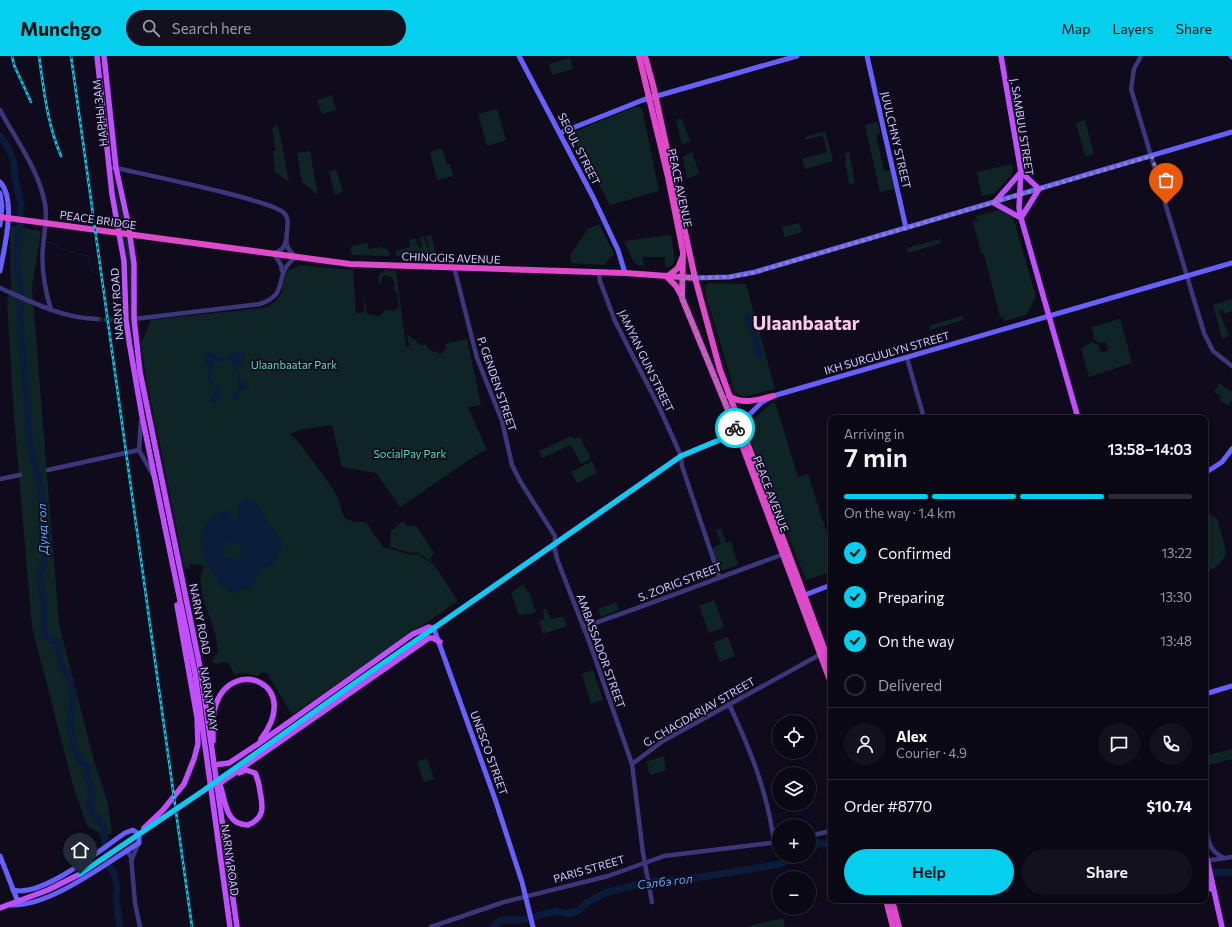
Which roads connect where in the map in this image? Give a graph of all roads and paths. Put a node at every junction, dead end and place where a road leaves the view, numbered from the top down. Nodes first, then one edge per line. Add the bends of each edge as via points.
1 (97, 56) edge
2 (104, 56) edge
3 (519, 56) edge
4 (639, 56) edge
5 (645, 56) edge
6 (797, 56) edge
7 (867, 56) edge
8 (1001, 56) edge
9 (1141, 56) edge
10 (653, 97) junction
11 (0, 110) edge
12 (1232, 132) edge
13 (560, 133) junction
14 (1152, 156) junction
15 (109, 168) junction
16 (116, 168) junction
17 (1022, 172) junction
18 (0, 182) edge
19 (1039, 189) junction
20 (0, 193) edge
21 (1020, 195) junction
22 (994, 203) junction
23 (0, 217) edge
24 (1021, 218) junction
25 (0, 225) edge
26 (906, 228) junction
27 (286, 239) junction
28 (683, 252) junction
29 (274, 254) junction
30 (296, 257) junction
31 (1232, 263) edge
32 (454, 268) junction
33 (0, 271) edge
34 (282, 271) junction
35 (599, 272) junction
36 (625, 273) junction
37 (666, 276) junction
38 (1187, 276) junction
39 (683, 278) junction
40 (695, 278) junction
41 (0, 288) edge
42 (682, 298) junction
43 (52, 310) junction
44 (1049, 316) junction
45 (97, 319) tunnel mouth
46 (134, 319) junction
47 (115, 320) tunnel mouth
48 (126, 320) junction
49 (907, 358) junction
50 (1232, 366) edge
51 (729, 396) junction
52 (773, 396) junction
53 (923, 415) edge
54 (1077, 415) edge
55 (142, 416) junction
56 (738, 426) junction
57 (1232, 449) edge
58 (139, 450) junction
59 (681, 456) junction
60 (158, 458) junction
61 (151, 459) junction
62 (48, 470) dead end
63 (153, 471) junction
64 (160, 471) junction
65 (1208, 471) edge
66 (20, 475) dead end
67 (0, 479) edge
68 (154, 479) junction
69 (555, 543) junction
70 (169, 549) junction
71 (784, 554) junction
72 (719, 576) junction
73 (828, 586) edge
74 (802, 596) junction
75 (583, 627) junction
76 (434, 628) junction
77 (440, 642) junction
78 (821, 654) junction
79 (828, 660) edge
80 (828, 674) edge
81 (1232, 686) edge
82 (1208, 693) edge
83 (729, 704) junction
84 (268, 737) junction
85 (258, 744) junction
86 (274, 745) junction
87 (264, 752) junction
88 (214, 764) junction
89 (632, 764) junction
90 (225, 775) junction
91 (218, 785) junction
92 (203, 791) junction
93 (212, 795) joint
94 (217, 813) junction
95 (772, 822) edge
96 (828, 832) edge
97 (816, 834) edge
98 (1208, 838) edge
99 (131, 840) junction
100 (139, 843) junction
101 (772, 843) edge
102 (126, 851) junction
103 (0, 856) edge
104 (1232, 857) edge
105 (1224, 858) junction
106 (1208, 861) edge
107 (1, 862) edge
108 (132, 862) junction
109 (645, 862) junction
110 (1208, 864) edge
111 (1208, 882) edge
112 (13, 890) junction
113 (1216, 900) junction
114 (18, 902) junction
115 (233, 902) junction
116 (652, 902) dead end
117 (887, 903) edge
118 (893, 903) edge
119 (226, 904) junction
120 (11, 905) junction
121 (0, 908) edge
122 (234, 910) junction
123 (227, 911) junction
124 (140, 927) edge
125 (230, 927) edge
126 (237, 927) edge
127 (431, 927) edge
128 (533, 927) edge
129 (893, 927) edge
130 (899, 927) edge
131 (1222, 927) edge

1 - 15 main road, NARNY ROAD
2 - 16 main road, НАРНЫ ЗАМ
3 - 13 main road, SEOUL STREET
4 - 10 highway, PEACE AVENUE
5 - 10 highway, PEACE AVENUE
6 - 10 main road
7 - 26 main road, JUULCHNY STREET
8 - 17 main road, J. SAMBUU STREET
9 - 14 street via 1134,69 1131,89
10 - 13 main road
10 - 28 highway, PEACE AVENUE
10 - 40 highway, PEACE AVENUE
11 - 43 street via 42,190 47,220 43,270
12 - 14 main road
13 - 36 main road, SEOUL STREET via 615,243
14 - 19 main road
14 - 38 street
15 - 16 street
15 - 48 main road, NARNY ROAD via 124,261
16 - 27 street via 253,200 278,209 285,213 287,219
16 - 46 main road, NARNY ROAD via 132,246
17 - 19 main road
17 - 21 main road, J. SAMBUU STREET
17 - 22 main road
18 - 33 main road via 6,192 9,207
19 - 21 main road
19 - 24 main road
20 - 25 main road
21 - 22 main road
21 - 24 main road, J. SAMBUU STREET
22 - 24 main road
22 - 26 main road
23 - 29 highway, PEACE BRIDGE
24 - 44 main road, J. SAMBUU STREET
26 - 40 main road via 749,274
27 - 29 street via 283,248
27 - 30 street via 287,246
28 - 37 highway via 678,268
28 - 39 highway, PEACE AVENUE
29 - 30 highway, CHINGGIS AVENUE
29 - 34 street
30 - 32 highway, CHINGGIS AVENUE via 350,264
30 - 34 street
31 - 38 main road, IKH SURGUULYN STREET
32 - 35 highway, CHINGGIS AVENUE
32 - 69 street, P. GENDEN STREET via 477,358 502,421 512,465 556,536
34 - 46 street via 278,292 270,301
35 - 36 highway, CHINGGIS AVENUE
35 - 59 street, JAMYAN GUN STREET via 615,321 660,408
36 - 37 highway, CHINGGIS AVENUE
37 - 39 highway, CHINGGIS AVENUE
37 - 42 highway via 676,286
38 - 44 main road, IKH SURGUULYN STREET
38 - 50 street via 1211,347 1220,358
39 - 40 highway, CHINGGIS AVENUE
39 - 42 highway, PEACE AVENUE
40 - 51 highway, PEACE AVENUE
41 - 43 street
42 - 56 highway, PEACE AVENUE
43 - 45 street via 80,318
44 - 49 main road, IKH SURGUULYN STREET
44 - 54 main road, J. SAMBUU STREET
46 - 60 main road, NARNY ROAD
47 - 48 street
48 - 55 main road, NARNY ROAD
49 - 52 main road, IKH SURGUULYN STREET
49 - 53 street
51 - 52 highway via 744,402
51 - 56 highway, PEACE AVENUE
52 - 56 main road, IKH SURGUULYN STREET via 762,402
55 - 58 street
55 - 61 main road, NARNY ROAD
56 - 59 main road via 724,438
56 - 71 highway, PEACE AVENUE
56 - 74 highway, PEACE AVENUE
57 - 65 main road via 1222,462
58 - 62 street
58 - 68 street
59 - 69 main road
59 - 72 street, JAMYAN GUN STREET via 682,466
60 - 61 main road via 155,461
60 - 64 main road, NARNY ROAD
61 - 63 main road, NARNY ROAD
63 - 64 main road via 156,468
63 - 68 main road, NARNY ROAD
64 - 88 main road, NARNY ROAD via 194,638
66 - 67 street
68 - 70 main road, NARNY ROAD
69 - 75 street, AMBASSADOR STREET via 557,559
69 - 76 main road
70 - 93 main road, NARNY WAY via 195,673
70 - 99 main road via 197,717 198,744 190,773 176,795
71 - 72 street, S. ZORIG STREET
71 - 74 highway, PEACE AVENUE
72 - 75 street, S. ZORIG STREET
73 - 74 main road
74 - 78 highway, PEACE AVENUE
74 - 79 highway, PEACE AVENUE
75 - 89 street, AMBASSADOR STREET
76 - 77 main road, UNESCO STREET
76 - 84 main road via 429,627 413,634
76 - 90 main road
77 - 86 main road via 429,638
77 - 128 main road, UNESCO STREET via 495,799 523,886
78 - 80 highway, PEACE AVENUE
78 - 83 street, G. CHAGDARJAV STREET
81 - 82 main road
83 - 89 street, G. CHAGDARJAV STREET via 663,741
83 - 95 street via 749,746
84 - 85 main road
84 - 86 main road via 269,744
85 - 87 main road via 265,746
85 - 88 main road via 229,763
86 - 87 main road
87 - 91 main road
88 - 90 main road via 214,714 220,695 237,680 252,680 268,688 274,699 273,719 265,733
88 - 91 main road
89 - 109 street
90 - 92 main road
91 - 92 main road via 231,819 237,824 248,825 263,811 258,778 246,770
91 - 94 main road
92 - 99 main road
93 - 94 main road, NARNY ROAD
94 - 115 main road
94 - 119 main road, NARNY ROAD
96 - 97 street
98 - 105 street via 1214,853
99 - 114 main road via 80,874
100 - 102 main road
100 - 108 street
100 - 112 main road via 139,834 133,830 115,839 68,872 24,892
101 - 109 street, PARIS STREET via 664,856
102 - 108 street
102 - 120 main road via 94,872 46,896 20,905
103 - 107 main road
104 - 105 street
105 - 106 street
107 - 112 main road
108 - 124 street via 135,903
109 - 116 street
109 - 127 street, PARIS STREET via 608,876 504,902
110 - 113 main road
111 - 113 main road
112 - 114 main road
113 - 131 main road
114 - 120 main road
115 - 119 main road via 230,906
115 - 122 main road, NARNY ROAD
117 - 129 highway
118 - 130 highway
119 - 123 main road, NARNY ROAD
120 - 121 main road
122 - 123 main road
122 - 126 main road, NARNY ROAD
123 - 125 main road, NARNY ROAD

